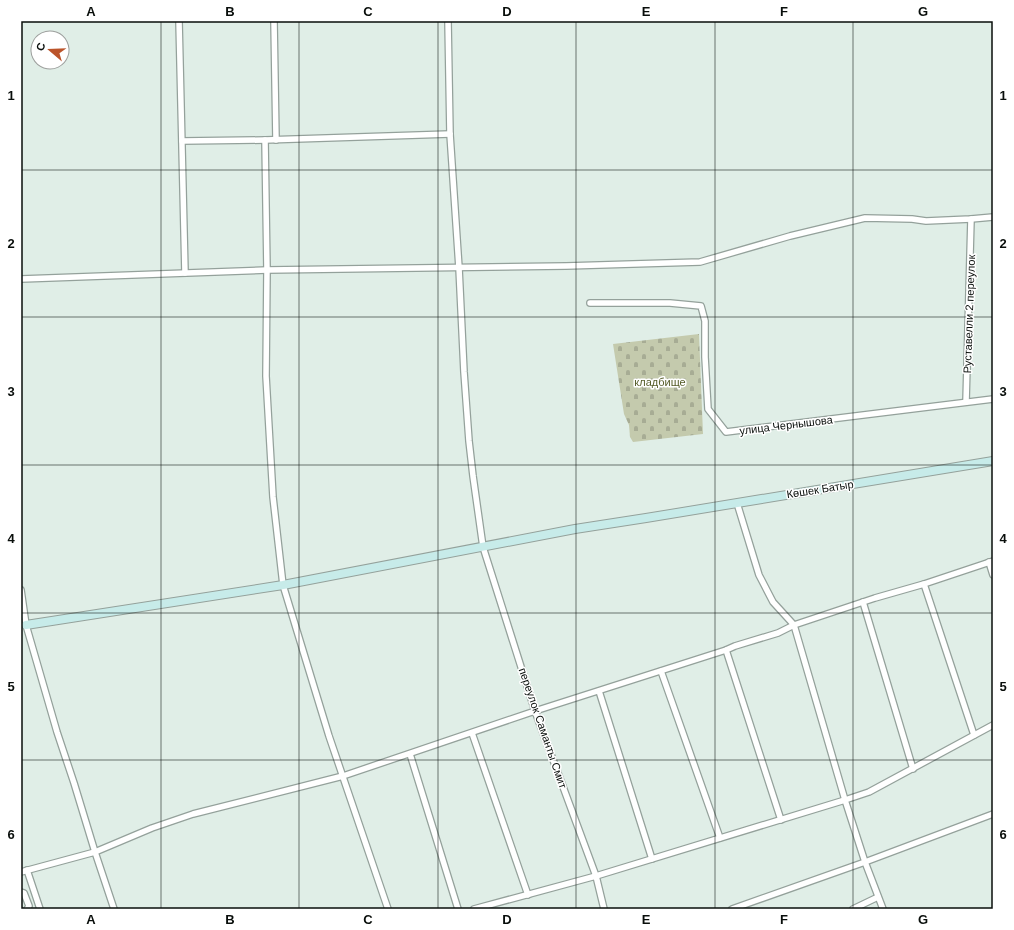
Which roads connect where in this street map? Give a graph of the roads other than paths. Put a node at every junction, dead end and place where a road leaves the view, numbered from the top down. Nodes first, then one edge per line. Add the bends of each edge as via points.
1 (179, 21) edge
2 (274, 21) edge
3 (448, 21) edge
4 (450, 134) junction
5 (265, 140) junction
6 (276, 140) junction
7 (182, 141) junction
8 (993, 217) edge
9 (971, 219) junction
10 (459, 268) junction
11 (267, 270) junction
12 (185, 273) junction
13 (21, 279) edge
14 (590, 303) dead end
15 (993, 400) edge
16 (966, 402) junction
17 (993, 461) edge
18 (737, 503) junction
19 (483, 547) junction
20 (991, 561) edge
21 (993, 575) edge
22 (924, 584) junction
23 (283, 585) junction
24 (21, 590) edge
25 (863, 602) junction
26 (24, 625) edge
27 (794, 625) junction
28 (726, 650) junction
29 (661, 671) junction
30 (599, 691) junction
31 (535, 711) junction
32 (993, 726) edge
33 (472, 733) junction
34 (974, 735) junction
35 (410, 754) junction
36 (914, 769) junction
37 (343, 776) junction
38 (845, 800) junction
39 (993, 814) edge
40 (781, 820) junction
41 (720, 838) junction
42 (95, 852) junction
43 (652, 859) junction
44 (865, 862) junction
45 (24, 871) edge
46 (596, 876) junction
47 (21, 892) edge
48 (528, 895) junction
49 (878, 897) junction
50 (39, 907) edge
51 (28, 909) edge
52 (114, 909) edge
53 (388, 909) edge
54 (458, 909) edge
55 (474, 909) edge
56 (604, 909) edge
57 (732, 909) edge
58 (853, 909) edge
59 (883, 909) edge

1 - 7 street
2 - 6 street
3 - 4 street, переулок Саманты Смит
4 - 6 street
4 - 10 street, переулок Саманты Смит
5 - 6 street
5 - 7 street
5 - 11 street
7 - 12 street
8 - 9 street
9 - 10 street via 926,221 865,218 700,262
9 - 16 street, Руставелли 2 переулок
10 - 11 street
10 - 19 street, переулок Саманты Смит via 469,442
11 - 12 street
11 - 23 street via 266,376 273,497
12 - 13 street
14 - 16 street, улица Чернышова via 670,303 701,306 705,321 708,409 726,432
15 - 16 street, улица Чернышова
17 - 18 street, Көшек Батыр
18 - 19 street, Көшек Батыр via 575,528
18 - 27 street via 759,575 773,602
19 - 23 street, Көшек Батыр
19 - 31 street, переулок Саманты Смит
20 - 21 street
20 - 22 street
22 - 25 street
22 - 34 street
23 - 26 street, Көшек Батыр
23 - 37 street
24 - 26 street
25 - 27 street
25 - 36 street
26 - 42 street
27 - 28 street
27 - 38 street
28 - 29 street
28 - 40 street
29 - 30 street
29 - 41 street
30 - 31 street
30 - 43 street
31 - 33 street
31 - 46 street, переулок Саманты Смит
32 - 34 street
33 - 35 street
33 - 48 street
34 - 36 street
35 - 37 street
35 - 54 street
36 - 38 street via 869,792
37 - 42 street via 194,814
37 - 53 street
38 - 40 street
38 - 44 street
39 - 44 street
40 - 41 street
41 - 43 street
42 - 45 street
42 - 52 street
43 - 46 street
44 - 49 street
44 - 57 street
45 - 50 street
46 - 48 street
46 - 56 street, переулок Саманты Смит
47 - 51 street via 24,893
48 - 55 street
49 - 58 street
49 - 59 street
50 - 51 street

